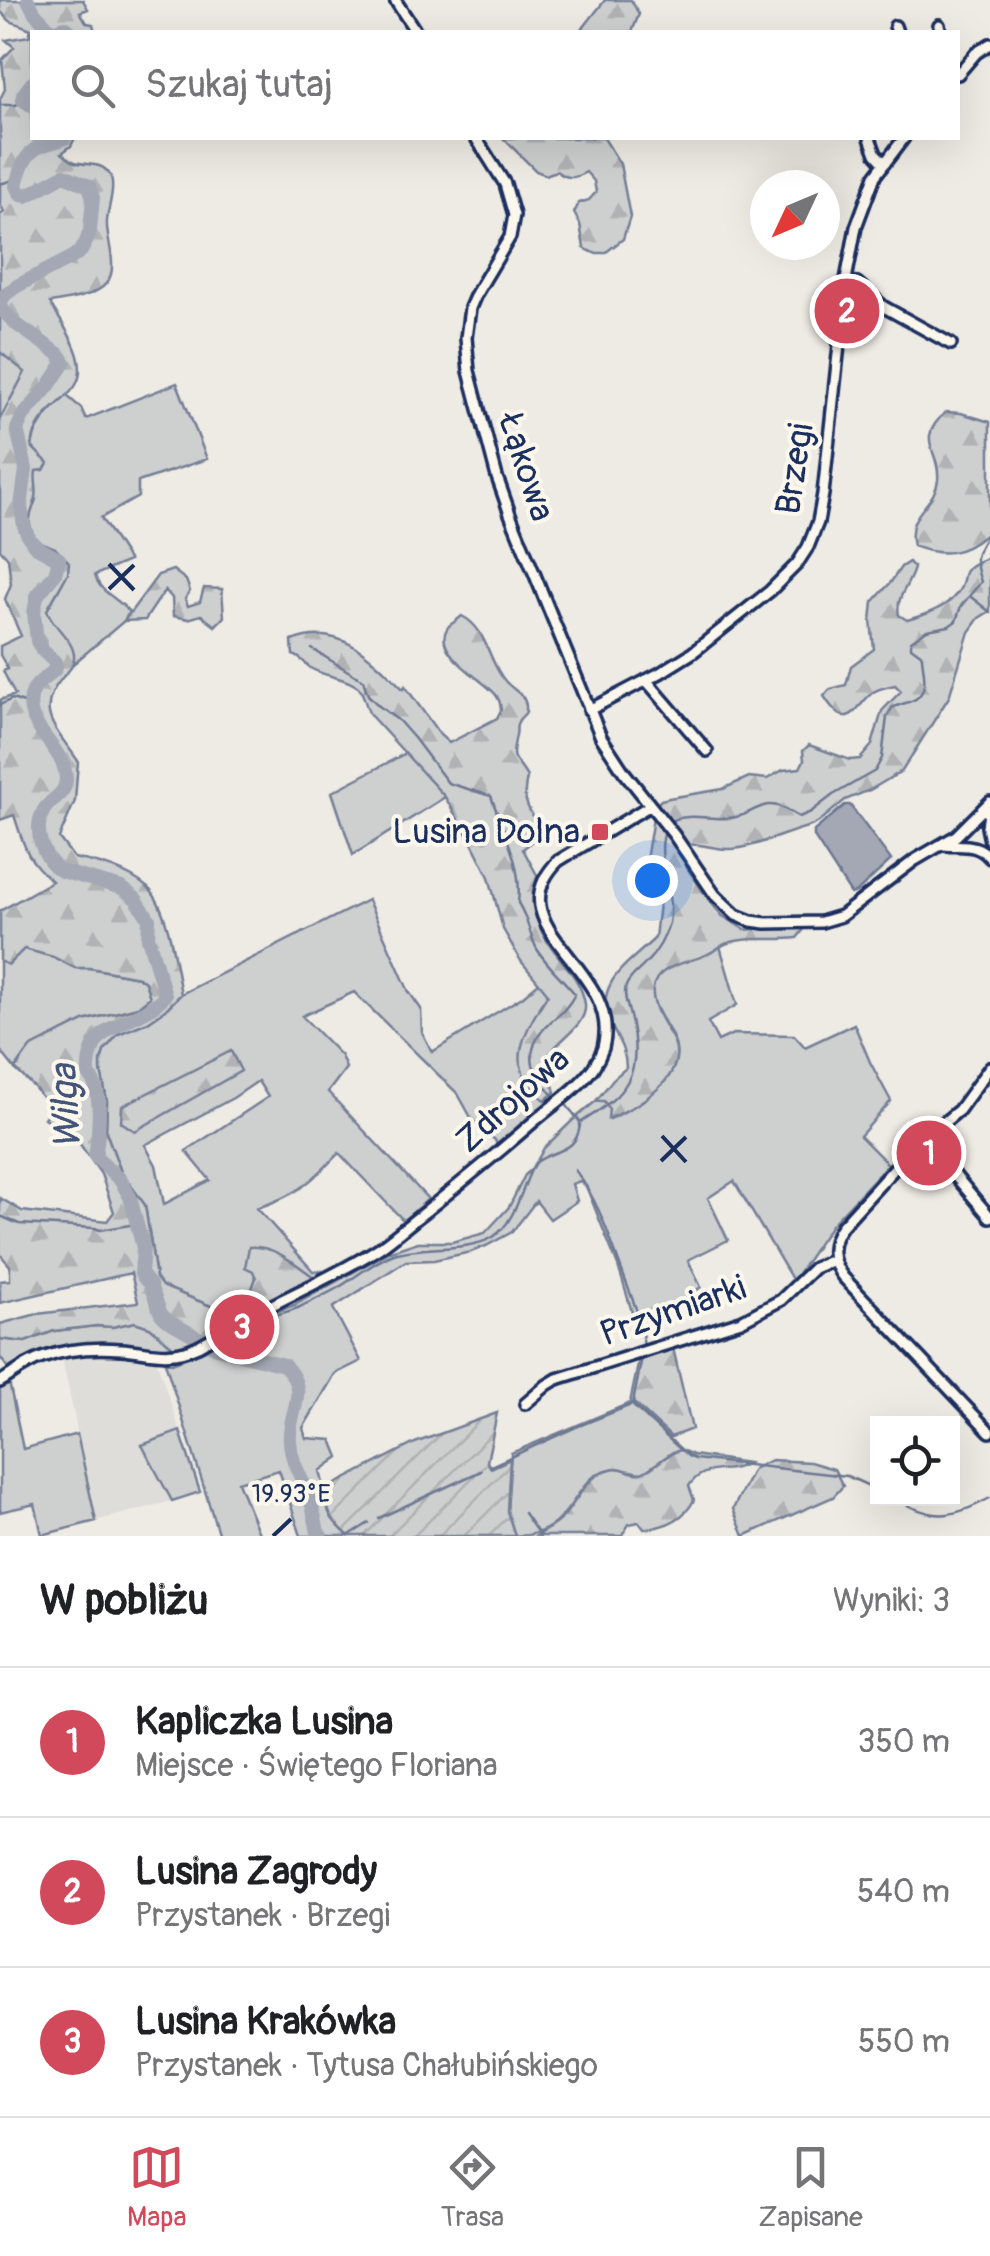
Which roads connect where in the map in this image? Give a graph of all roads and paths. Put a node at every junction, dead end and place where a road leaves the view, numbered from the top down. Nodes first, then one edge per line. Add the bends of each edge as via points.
1 (395, 0) edge
2 (415, 30) edge
3 (990, 44) edge
4 (960, 72) edge
5 (477, 140) edge
6 (871, 140) edge
7 (902, 140) edge
8 (884, 163) junction
9 (846, 280) junction
10 (951, 344) dead end
11 (646, 680) junction
12 (589, 710) junction
13 (708, 751) dead end
14 (990, 804) edge
15 (649, 806) junction
16 (974, 821) junction
17 (963, 830) junction
18 (989, 835) edge
19 (944, 845) junction
20 (972, 846) junction
21 (990, 858) edge
22 (990, 1067) edge
23 (929, 1135) junction
24 (990, 1218) edge
25 (833, 1260) junction
26 (0, 1382) edge
27 (525, 1404) dead end
28 (990, 1432) edge

1 - 2 street
3 - 4 street
5 - 12 street, Łąkowa via 505,184 514,216 510,238 470,308 469,370 505,501
6 - 8 street
7 - 8 street, Brzegi
8 - 9 street, Brzegi via 856,227
9 - 10 street
9 - 11 street, Brzegi via 823,494 808,547 770,591
11 - 12 street, Brzegi
11 - 13 street
12 - 15 street, Łąkowa
14 - 16 street
14 - 18 street
15 - 19 street via 725,907 766,923 841,916
15 - 26 street, Zdrojowa via 558,861 540,890 544,922 590,983 605,1016 602,1052 580,1082 380,1248 198,1346 160,1355 77,1350 42,1358
16 - 17 street
16 - 18 street
17 - 19 street
17 - 20 street
18 - 20 street via 985,844
19 - 20 street
20 - 21 street
22 - 23 street via 959,1110
23 - 24 street
23 - 25 street via 842,1226
25 - 27 street, Przymiarki via 741,1321 558,1379
25 - 28 street

